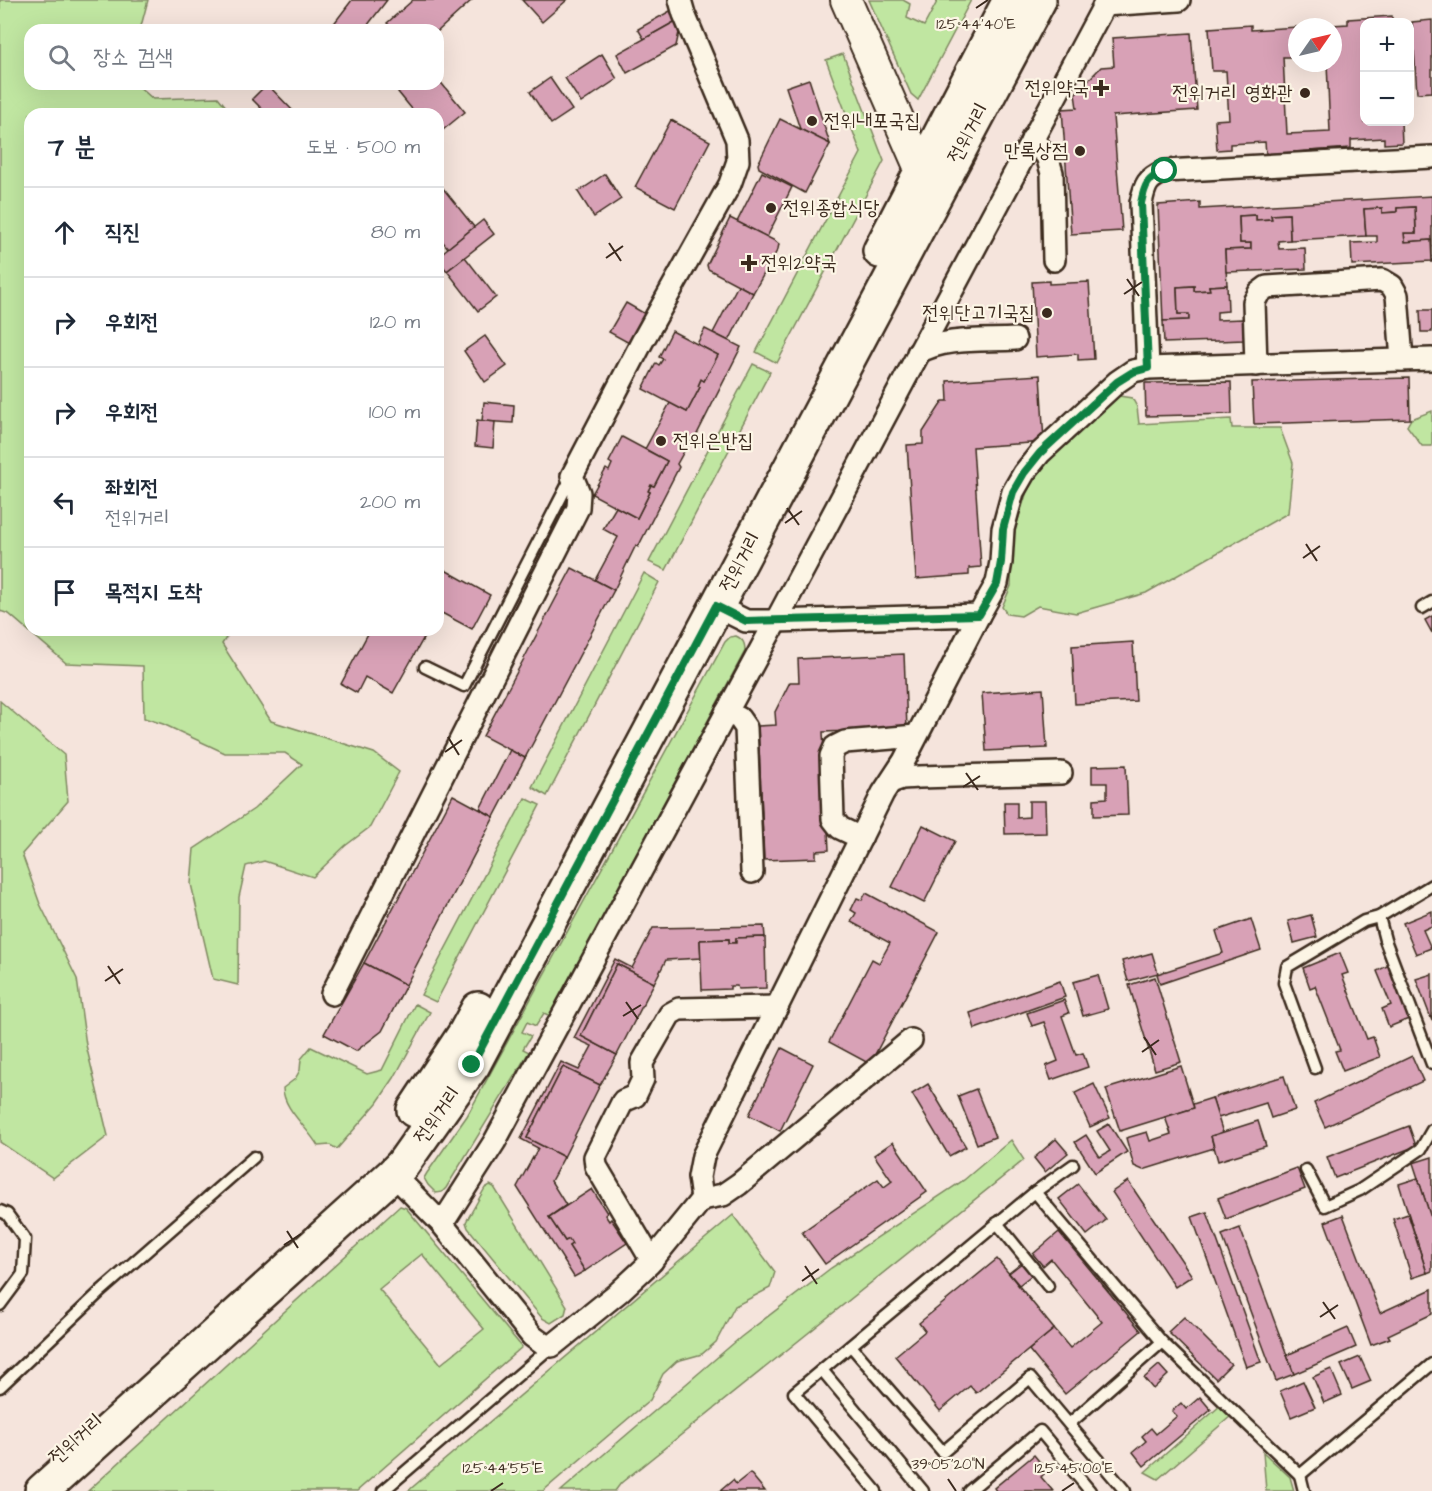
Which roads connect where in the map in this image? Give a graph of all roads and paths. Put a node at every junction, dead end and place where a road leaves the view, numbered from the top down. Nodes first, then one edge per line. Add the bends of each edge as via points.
1 (680, 0) edge
2 (846, 0) edge
3 (1010, 0) edge
4 (1039, 0) edge
5 (1179, 0) edge
6 (1105, 3) edge
7 (1032, 139) junction
8 (1432, 157) edge
9 (921, 171) junction
10 (1054, 260) dead end
11 (1015, 339) dead end
12 (918, 353) junction
13 (1432, 359) edge
14 (1401, 360) junction
15 (1256, 365) junction
16 (1148, 368) junction
17 (572, 476) junction
18 (716, 606) junction
19 (979, 615) junction
20 (777, 621) junction
21 (425, 667) dead end
22 (726, 713) junction
23 (916, 736) junction
24 (1061, 773) dead end
25 (891, 782) junction
26 (861, 838) junction
27 (752, 872) dead end
28 (1432, 885) edge
29 (1379, 917) junction
30 (332, 994) dead end
31 (777, 1007) junction
32 (911, 1040) dead end
33 (1432, 1064) edge
34 (1315, 1068) dead end
35 (1432, 1130) edge
36 (254, 1157) dead end
37 (1074, 1165) dead end
38 (1306, 1170) dead end
39 (393, 1174) junction
40 (1035, 1192) junction
41 (702, 1199) junction
42 (0, 1211) edge
43 (997, 1223) junction
44 (442, 1224) junction
45 (652, 1261) junction
46 (1048, 1286) dead end
47 (0, 1305) edge
48 (1162, 1342) junction
49 (552, 1346) junction
50 (851, 1346) junction
51 (1432, 1364) edge
52 (822, 1370) junction
53 (0, 1388) edge
54 (1069, 1424) junction
55 (1300, 1475) junction
56 (18, 1491) edge
57 (42, 1491) edge
58 (383, 1491) edge
59 (876, 1491) edge
60 (923, 1491) edge
61 (969, 1491) edge
62 (1090, 1491) edge
63 (1125, 1491) edge
64 (1304, 1491) edge

1 - 17 street via 736,140 738,161 730,184
2 - 9 street
3 - 9 main road, 전위거리
4 - 18 main road, 전위거리
5 - 6 street
6 - 7 street
7 - 10 street via 1047,156 1052,173
7 - 12 street
8 - 16 street via 1165,171 1152,177 1144,187 1141,203
9 - 56 main road, 전위거리 via 756,491 465,1033 387,1150
11 - 12 street via 940,343
12 - 20 street
13 - 14 street
14 - 15 street
14 - 15 street via 1396,296 1392,286 1382,280 1267,287 1254,302
15 - 16 street
16 - 19 street via 1117,382 1040,453 1024,473 1013,492 1003,529 997,584
17 - 21 lane via 464,686
17 - 30 street via 579,493 578,508
18 - 20 street via 746,621
18 - 39 main road, 전위거리 via 472,1065
19 - 20 street
19 - 23 street
20 - 22 street
22 - 27 street via 738,718 746,728
22 - 44 street via 495,1141
23 - 25 street
23 - 26 street via 845,742 835,747 831,756 833,819 840,828
24 - 25 street via 919,777
25 - 26 street
26 - 31 street
28 - 29 lane
29 - 33 lane
29 - 34 lane via 1364,921 1287,967 1284,983
31 - 41 street via 704,1156 699,1177
31 - 45 street via 679,1009 670,1014 642,1064 644,1079 635,1095 623,1101 595,1157 596,1166
32 - 41 street via 739,1184 723,1195
35 - 38 lane via 1420,1149 1360,1190 1325,1206
36 - 53 lane via 101,1291
37 - 40 lane
39 - 44 street
39 - 57 main road, 전위거리
40 - 43 lane
40 - 48 lane
41 - 45 street
42 - 47 lane via 7,1214 26,1239 23,1274
43 - 46 lane
43 - 50 lane
44 - 49 street via 532,1336
45 - 49 street
48 - 54 lane
48 - 55 lane
49 - 58 lane
50 - 52 lane
50 - 54 lane via 943,1452 1030,1378
51 - 55 lane
52 - 59 lane via 794,1393
52 - 60 lane
54 - 63 lane
55 - 64 lane
61 - 62 lane via 1040,1431

